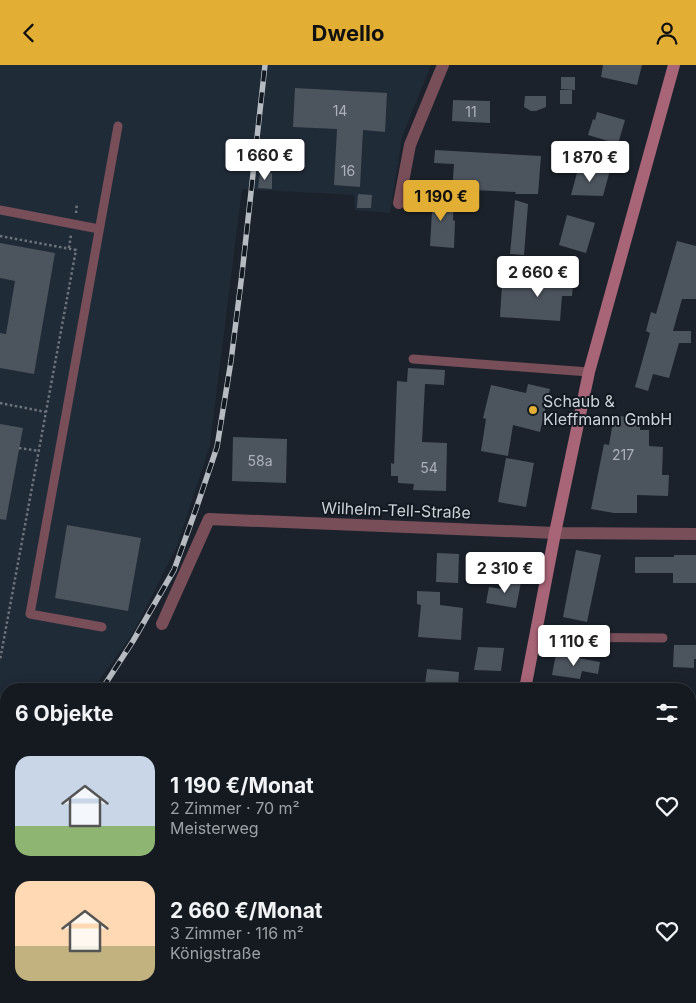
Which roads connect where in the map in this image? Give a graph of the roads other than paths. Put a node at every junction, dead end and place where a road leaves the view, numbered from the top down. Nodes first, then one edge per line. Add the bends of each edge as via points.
1 (443, 65) edge
2 (674, 65) edge
3 (118, 126) dead end
4 (399, 203) dead end
5 (0, 210) edge
6 (99, 229) junction
7 (413, 359) dead end
8 (589, 372) junction
9 (554, 533) junction
10 (696, 534) edge
11 (162, 624) dead end
12 (102, 627) dead end
13 (535, 637) junction
14 (663, 638) dead end
15 (526, 683) edge

1 - 4 street via 410,145
2 - 8 main road
3 - 6 lane
5 - 6 lane
6 - 12 lane via 30,614
7 - 8 lane
8 - 9 main road
9 - 10 street, Wilhelm-Tell-Straße
9 - 11 street, Wilhelm-Tell-Straße via 209,519
9 - 13 main road
13 - 14 lane
13 - 15 main road

